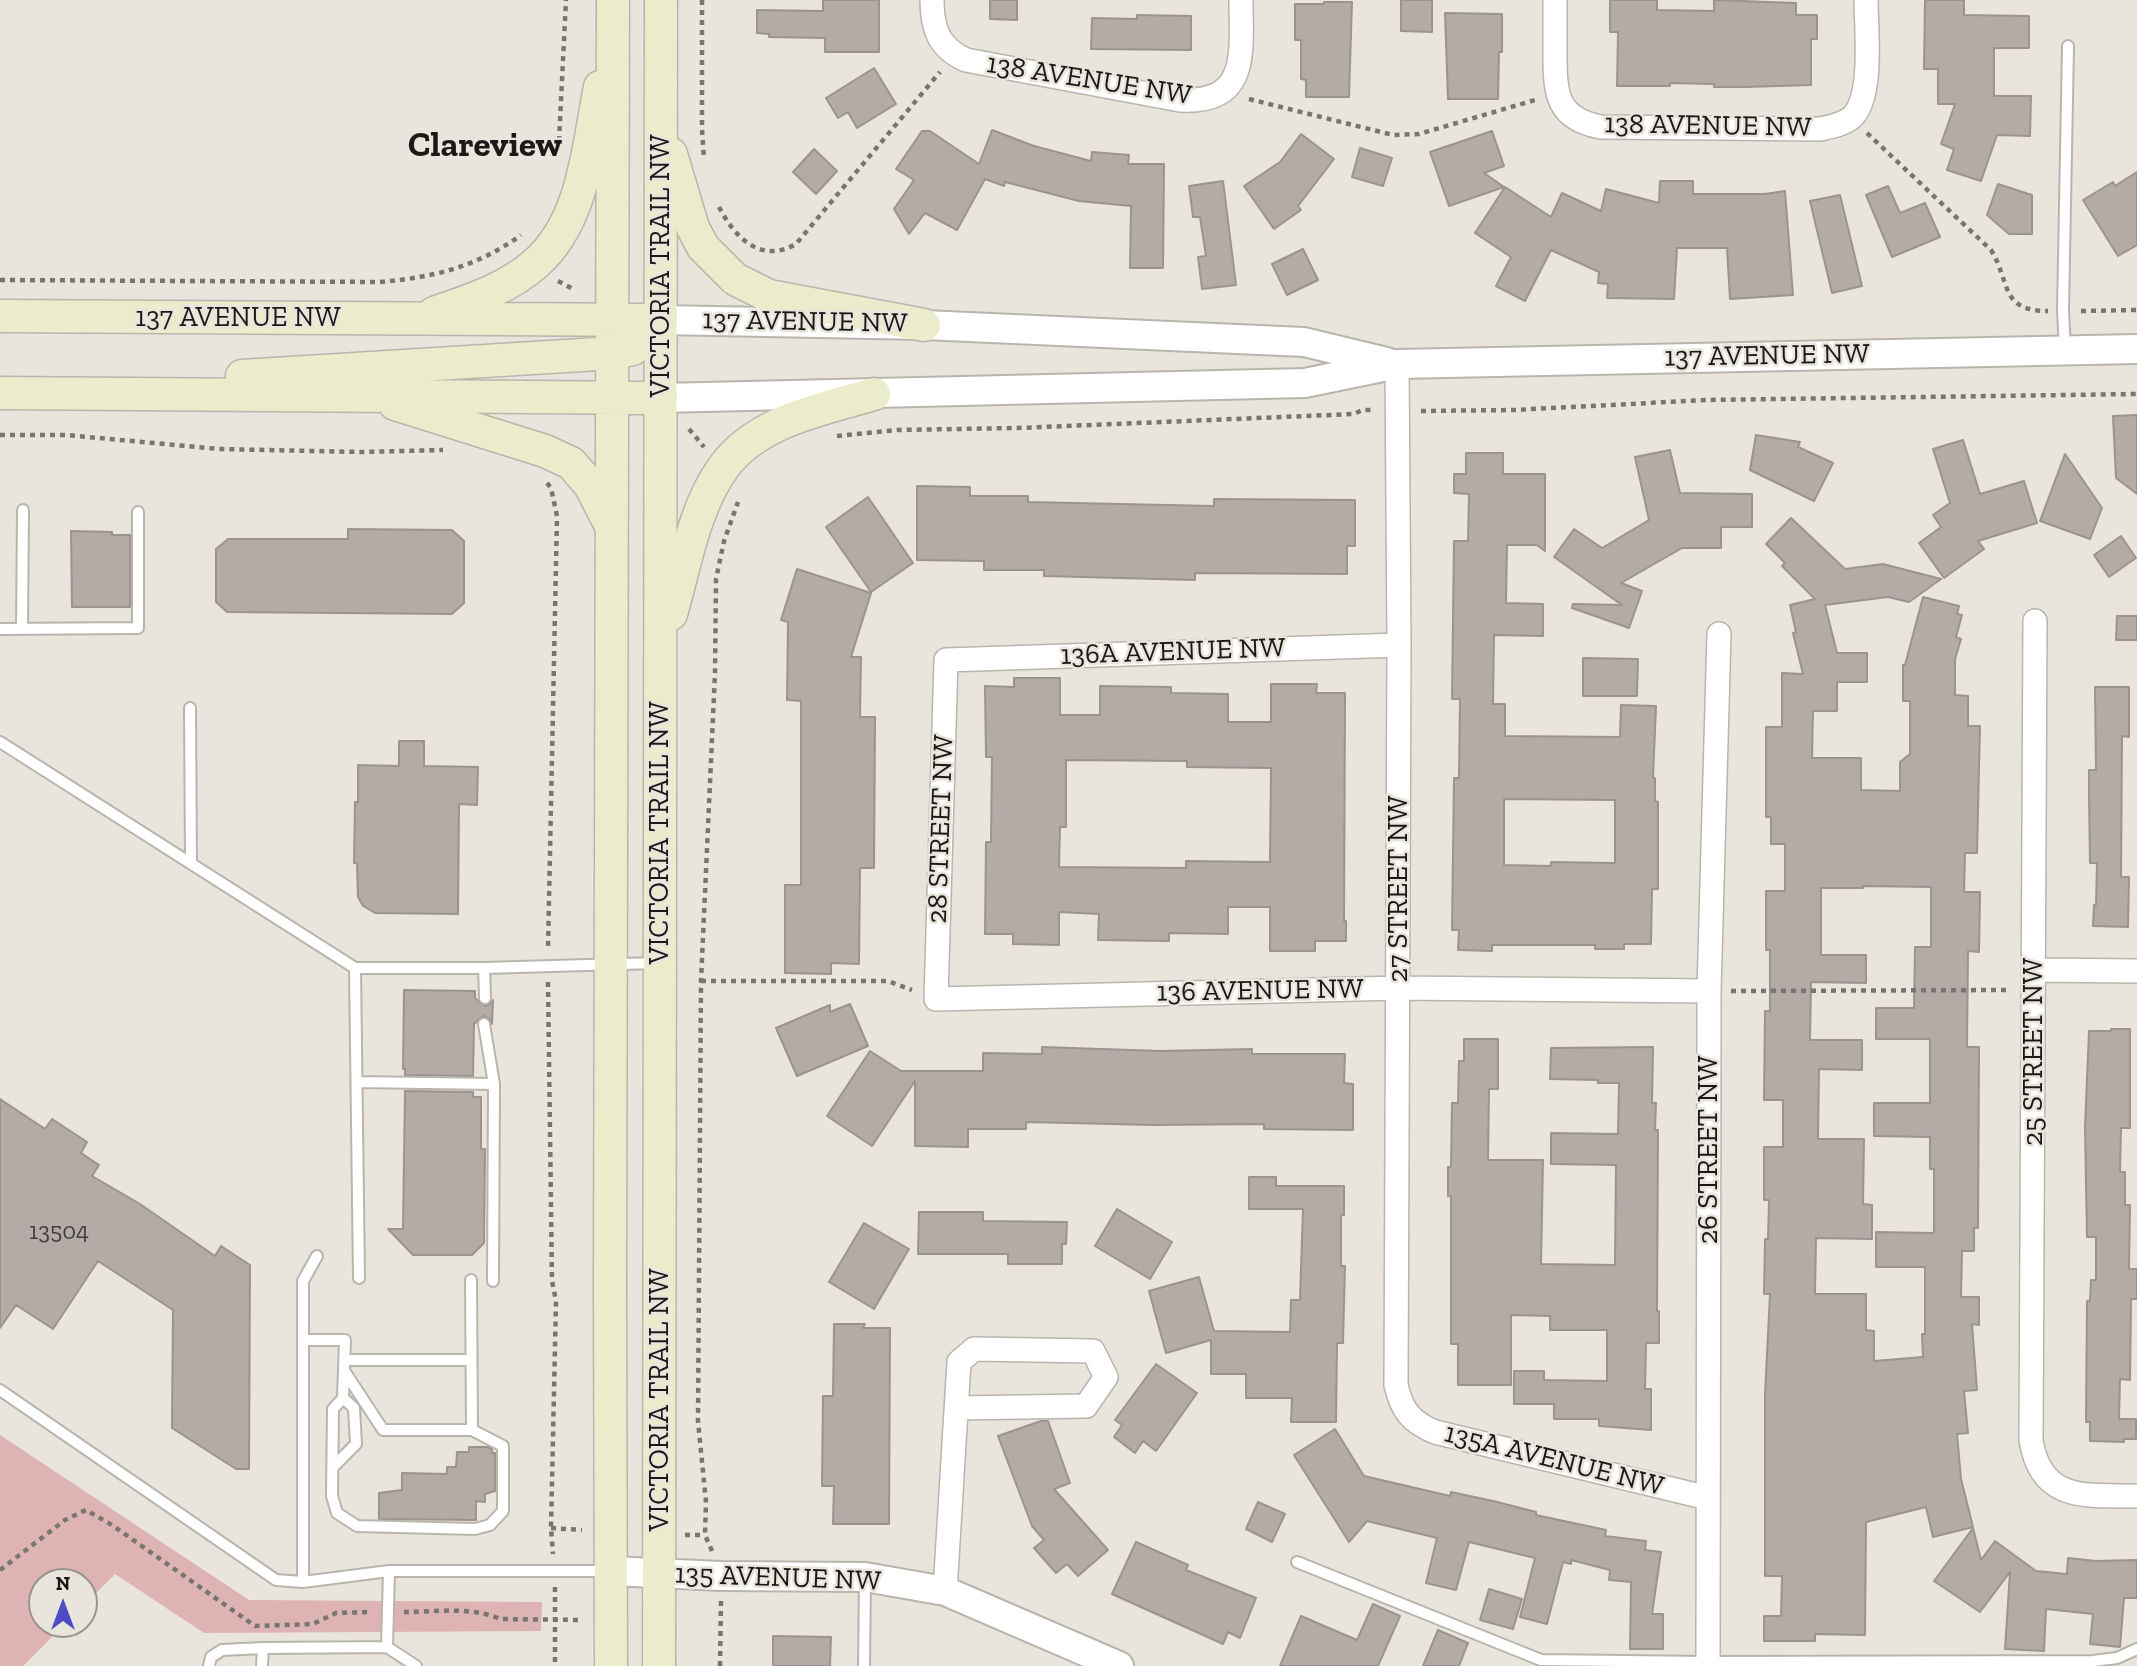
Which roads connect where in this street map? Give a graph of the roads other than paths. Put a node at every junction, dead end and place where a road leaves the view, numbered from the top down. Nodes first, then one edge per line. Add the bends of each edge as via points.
1 (661, 0) edge
2 (932, 0) edge
3 (1241, 0) edge
4 (1555, 0) edge
5 (1866, 0) edge
6 (613, 10) edge
7 (2068, 46) dead end
8 (661, 119) junction
9 (0, 316) edge
10 (414, 320) junction
11 (614, 320) junction
12 (661, 320) junction
13 (924, 325) junction
14 (2137, 349) edge
15 (2065, 350) junction
16 (614, 353) junction
17 (1397, 364) junction
18 (0, 393) edge
19 (59, 393) junction
20 (364, 394) junction
21 (874, 394) junction
22 (613, 397) junction
23 (661, 398) junction
24 (23, 510) dead end
25 (138, 512) dead end
26 (613, 530) junction
27 (2035, 621) dead end
28 (0, 629) edge
29 (22, 629) junction
30 (1719, 634) dead end
31 (1399, 645) junction
32 (662, 649) junction
33 (946, 660) joint
34 (190, 708) dead end
35 (0, 742) edge
36 (191, 863) junction
37 (659, 962) junction
38 (612, 963) junction
39 (355, 968) junction
40 (484, 968) junction
41 (2035, 970) junction
42 (2137, 971) edge
43 (1399, 988) junction
44 (1709, 991) junction
45 (485, 998) dead end
46 (936, 999) joint
47 (484, 1024) dead end
48 (357, 1082) junction
49 (494, 1084) junction
50 (317, 1256) dead end
51 (359, 1278) dead end
52 (471, 1280) dead end
53 (493, 1281) dead end
54 (303, 1340) junction
55 (345, 1360) junction
56 (471, 1360) junction
57 (345, 1372) junction
58 (0, 1391) edge
59 (343, 1398) junction
60 (957, 1408) junction
61 (1406, 1412) joint
62 (472, 1430) junction
63 (333, 1467) junction
64 (2137, 1496) edge
65 (1708, 1498) junction
66 (1297, 1562) dead end
67 (389, 1572) junction
68 (611, 1572) junction
69 (660, 1574) junction
70 (865, 1577) junction
71 (303, 1582) junction
72 (945, 1591) junction
73 (387, 1647) junction
74 (263, 1648) junction
75 (2137, 1649) edge
76 (1708, 1664) edge
77 (209, 1666) edge
78 (262, 1666) edge
79 (416, 1666) edge
80 (611, 1666) edge
81 (659, 1666) edge
82 (864, 1666) edge
83 (1119, 1666) edge

1 - 8 main road, VICTORIA TRAIL NW
2 - 3 street, 138 AVENUE NW via 932,18 942,44 966,60 1199,101 1224,93 1233,80 1241,52
4 - 5 street, 138 AVENUE NW via 1562,103 1587,125 1819,129 1851,118 1859,107 1865,86
6 - 10 main road via 579,190 556,240 534,265 493,290
6 - 11 main road, VICTORIA TRAIL NW
7 - 15 lane
8 - 12 main road, VICTORIA TRAIL NW
8 - 13 main road via 693,228 703,247 735,279 769,296
9 - 10 main road, 137 AVENUE NW
10 - 11 main road, 137 AVENUE NW
11 - 12 main road, 137 AVENUE NW
11 - 16 main road, VICTORIA TRAIL NW
12 - 13 street, 137 AVENUE NW
12 - 16 main road via 633,349
12 - 23 main road, VICTORIA TRAIL NW
13 - 17 street, 137 AVENUE NW via 1304,342
14 - 15 street, 137 AVENUE NW
15 - 17 street, 137 AVENUE NW
16 - 19 main road via 276,372
16 - 22 main road, VICTORIA TRAIL NW
17 - 21 street, 137 AVENUE NW via 1305,383
17 - 31 street, 27 STREET NW
18 - 19 main road, 137 AVENUE NW
19 - 20 main road, 137 AVENUE NW
20 - 22 main road, 137 AVENUE NW
20 - 26 main road via 571,463 590,485
21 - 23 street, 137 AVENUE NW
21 - 32 main road via 785,422 740,450 723,468 698,522
22 - 23 main road, 137 AVENUE NW
22 - 26 main road, VICTORIA TRAIL NW
23 - 32 main road, VICTORIA TRAIL NW
24 - 29 lane
25 - 29 lane via 138,628
26 - 38 main road, VICTORIA TRAIL NW
27 - 41 street, 25 STREET NW
28 - 29 lane
30 - 44 street, 26 STREET NW
31 - 33 street, 136A AVENUE NW
31 - 43 street, 27 STREET NW
32 - 37 main road, VICTORIA TRAIL NW
33 - 46 street, 28 STREET NW
34 - 36 lane
35 - 36 lane
36 - 39 lane
37 - 38 lane
37 - 69 main road, VICTORIA TRAIL NW
38 - 40 lane
38 - 68 main road, VICTORIA TRAIL NW
39 - 40 lane
39 - 48 lane
40 - 45 lane
41 - 42 street
41 - 64 street, 25 STREET NW via 2031,1440 2038,1468 2059,1489 2088,1496
43 - 44 street, 136 AVENUE NW
43 - 46 street, 136 AVENUE NW
43 - 61 street, 27 STREET NW via 1396,1385
44 - 65 street, 26 STREET NW
47 - 49 lane
48 - 49 lane
48 - 51 lane
49 - 53 lane
50 - 54 lane via 303,1281
52 - 56 lane
54 - 55 lane via 345,1340
54 - 71 lane
55 - 56 lane
55 - 57 lane
56 - 62 lane
57 - 59 lane
57 - 62 lane via 383,1430
58 - 71 lane via 276,1580
59 - 63 lane via 333,1409
59 - 63 lane via 354,1408 356,1444
60 - 60 street via 959,1362 974,1349 1093,1351 1106,1377 1086,1406
60 - 72 street
61 - 65 street, 135A AVENUE NW via 1418,1425 1435,1432
62 - 63 lane via 503,1446 503,1511 490,1525 475,1529 357,1525 337,1513 332,1496
65 - 76 street, 26 STREET NW
66 - 76 lane via 1541,1660
67 - 68 lane
67 - 71 lane
67 - 73 lane
68 - 69 street, 135 AVENUE NW
68 - 80 main road, VICTORIA TRAIL NW
69 - 70 street, 135 AVENUE NW
69 - 81 main road, VICTORIA TRAIL NW
70 - 72 street, 135 AVENUE NW
70 - 82 lane
72 - 83 street, 135 AVENUE NW
73 - 74 lane
73 - 79 lane
74 - 77 lane via 222,1650 211,1657
74 - 78 lane
75 - 76 lane via 2093,1661

